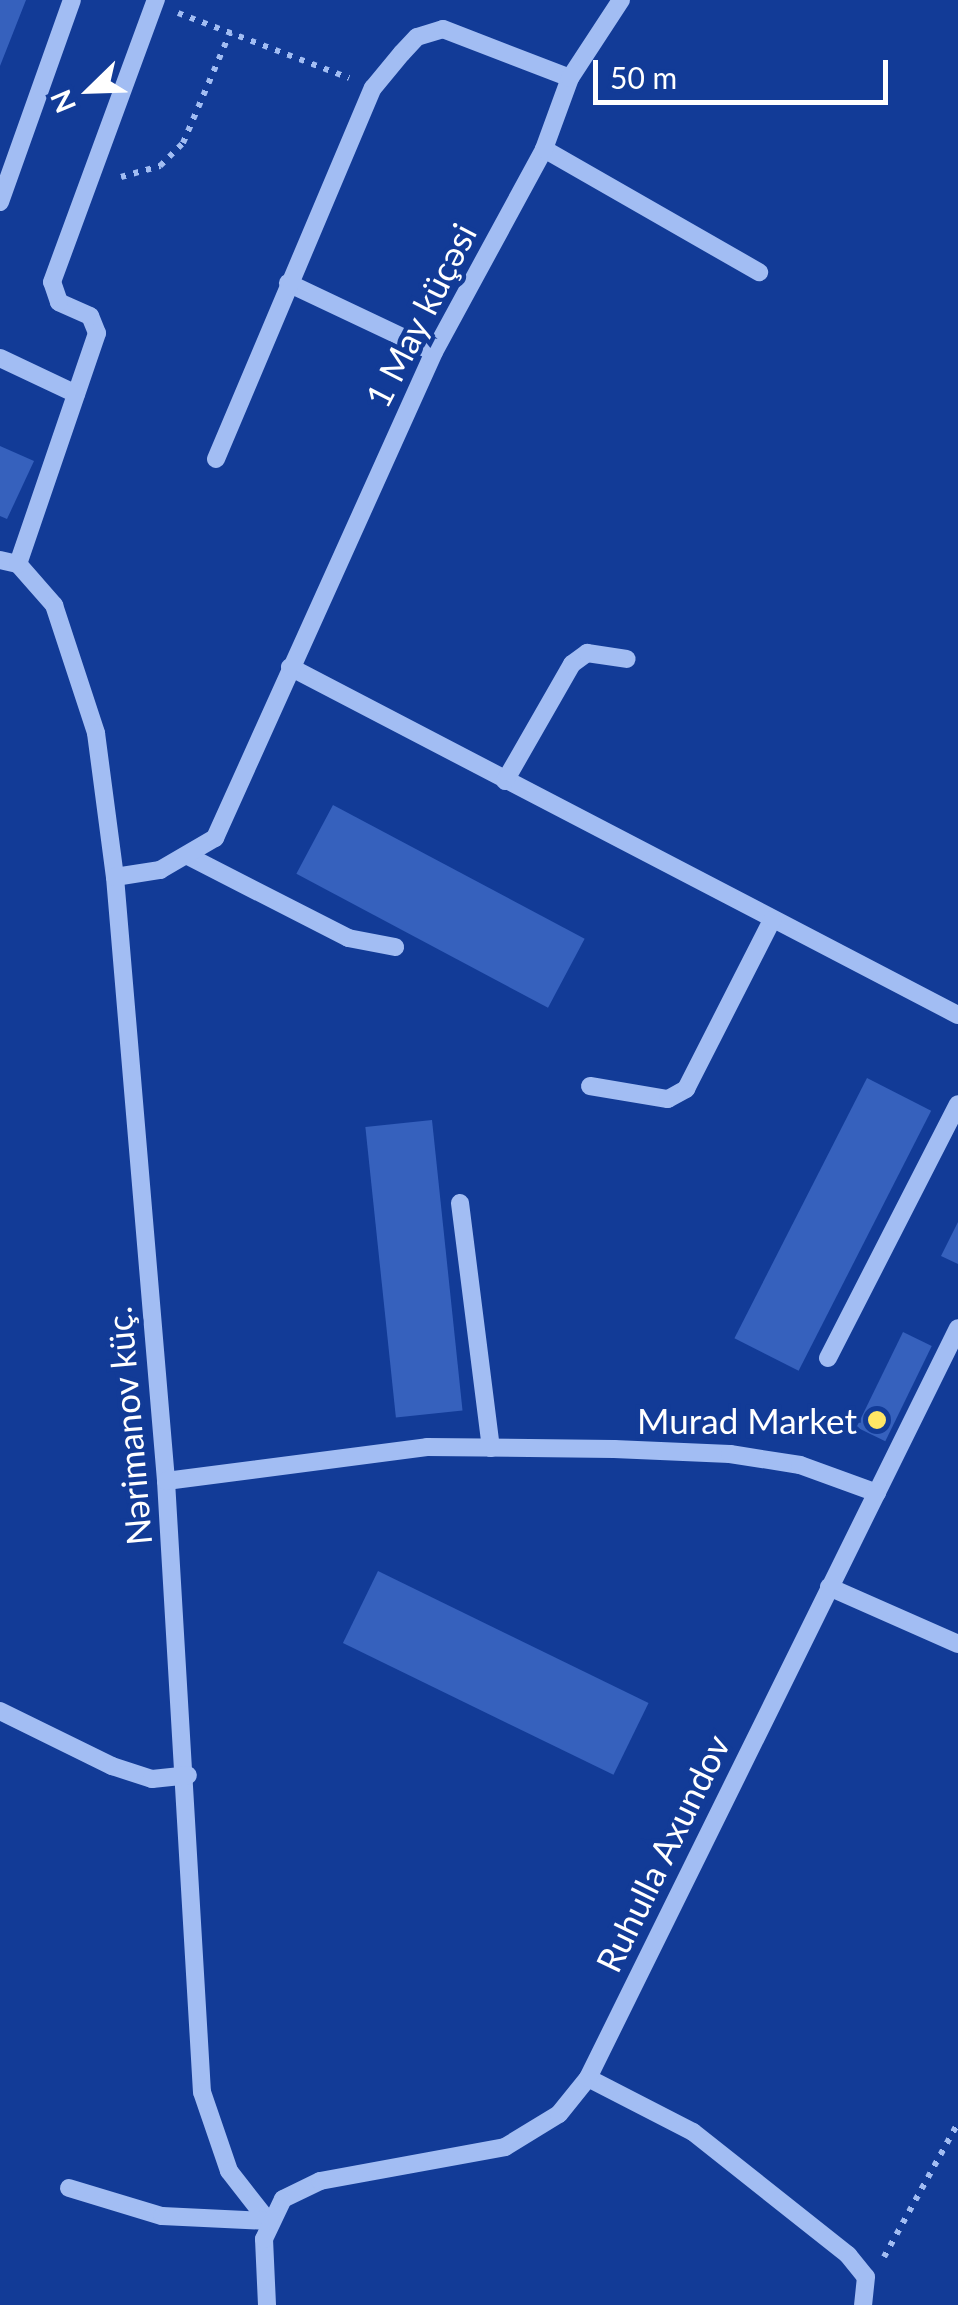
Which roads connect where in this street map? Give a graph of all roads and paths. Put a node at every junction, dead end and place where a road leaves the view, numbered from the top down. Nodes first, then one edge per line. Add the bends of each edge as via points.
1 (72, 0) edge
2 (621, 0) edge
3 (155, 2) edge
4 (230, 32) junction
5 (570, 78) junction
6 (373, 88) junction
7 (544, 149) junction
8 (87, 174) junction
9 (0, 202) edge
10 (759, 272) dead end
11 (288, 283) junction
12 (434, 352) junction
13 (0, 358) edge
14 (76, 394) junction
15 (216, 459) dead end
16 (9, 562) edge
17 (627, 659) dead end
18 (290, 667) junction
19 (505, 782) junction
20 (190, 857) junction
21 (115, 877) junction
22 (772, 920) junction
23 (395, 947) dead end
24 (958, 1015) edge
25 (590, 1086) dead end
26 (958, 1104) edge
27 (460, 1203) dead end
28 (958, 1328) edge
29 (828, 1358) dead end
30 (950, 1364) edge
31 (491, 1448) junction
32 (166, 1481) junction
33 (876, 1493) junction
34 (829, 1587) junction
35 (958, 1644) edge
36 (0, 1711) edge
37 (188, 1775) junction
38 (588, 2078) junction
39 (958, 2123) edge
40 (69, 2188) dead end
41 (268, 2221) junction
42 (866, 2278) junction
43 (267, 2305) edge
44 (864, 2305) edge

1 - 9 street
2 - 5 street, 1 May küçəsi
3 - 4 path
3 - 8 street
4 - 6 path
4 - 8 path via 183,143 160,166 132,178
5 - 6 street via 443,30 417,37
5 - 7 street, 1 May küçəsi
6 - 11 street
7 - 10 street
7 - 12 street, 1 May küçəsi
8 - 14 street via 52,282 60,302 90,316 97,333
11 - 12 street
11 - 15 street
12 - 18 street, 1 May küçəsi
13 - 14 street
14 - 16 street
16 - 21 street, Nərimanov küç. via 54,604 76,659 96,732
17 - 19 street via 588,653 572,664
18 - 19 street
18 - 20 street, 1 May küçəsi via 215,838
19 - 22 street
20 - 21 street
20 - 23 street via 348,938
21 - 32 street, Nərimanov küç.
22 - 24 street
22 - 25 street via 686,1089 668,1099
26 - 29 street
27 - 31 street
28 - 30 street, Ruhulla Axundov
30 - 33 street, Ruhulla Axundov
31 - 32 street via 350,1453
31 - 33 street via 730,1454 800,1466
32 - 37 street, Nərimanov küç.
33 - 34 street, Ruhulla Axundov
34 - 35 street
34 - 38 street, Ruhulla Axundov
36 - 37 street via 112,1766 152,1779
37 - 41 street, Nərimanov küç. via 202,2092 229,2171
38 - 41 street, Ruhulla Axundov via 560,2114 505,2147 320,2181 283,2199
38 - 42 street via 693,2132 848,2256
39 - 42 path via 898,2240
40 - 41 street via 162,2216
41 - 43 street
42 - 44 street

